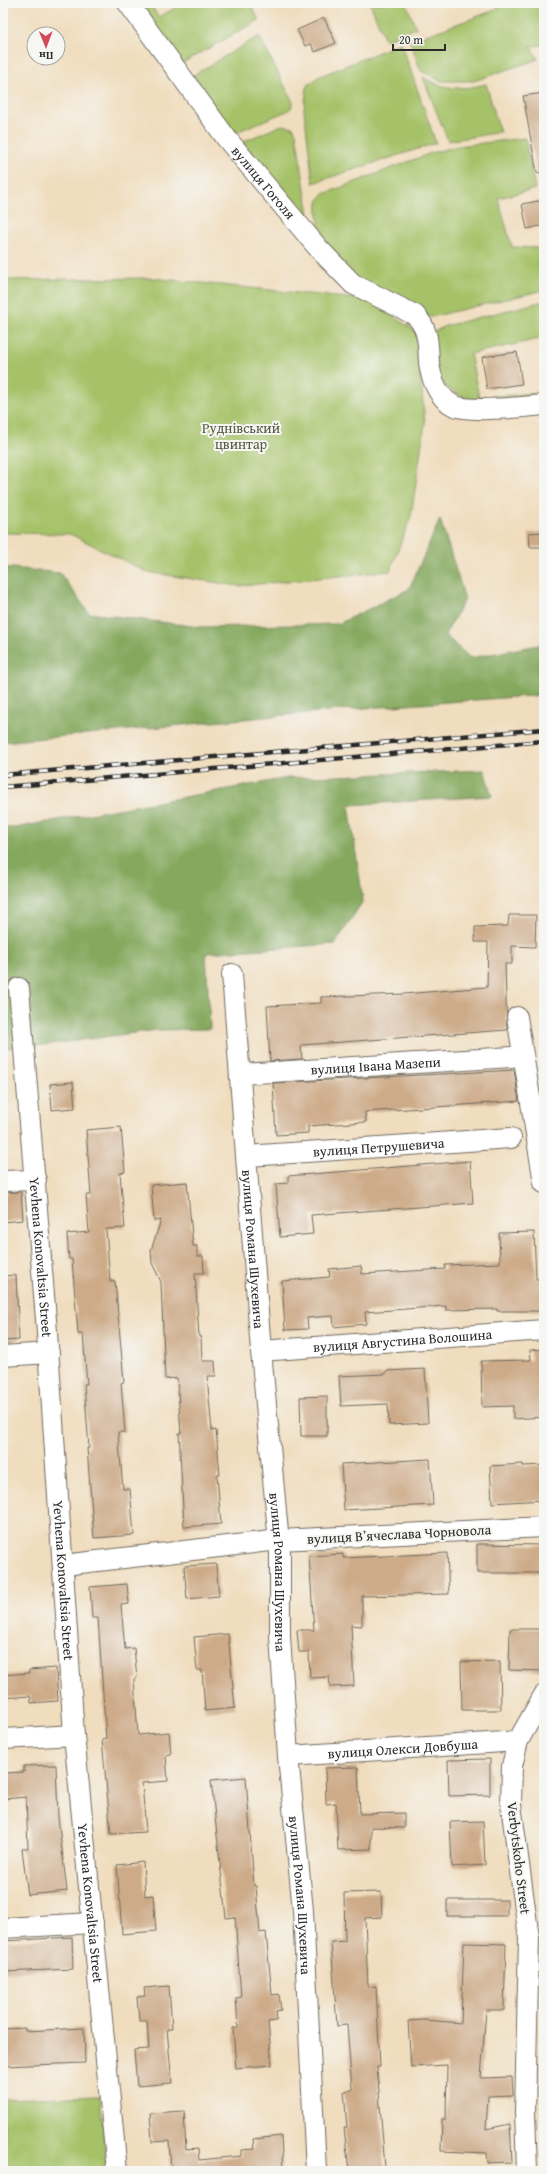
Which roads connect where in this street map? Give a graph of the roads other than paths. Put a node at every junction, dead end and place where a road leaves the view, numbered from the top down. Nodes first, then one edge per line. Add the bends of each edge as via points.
1 (128, 3) edge
2 (544, 404) edge
3 (232, 974) dead end
4 (19, 988) dead end
5 (517, 1017) dead end
6 (512, 1057) dead end
7 (240, 1074) junction
8 (511, 1138) dead end
9 (247, 1156) junction
10 (36, 1180) junction
11 (3, 1181) edge
12 (544, 1183) edge
13 (544, 1330) edge
14 (261, 1351) junction
15 (49, 1353) junction
16 (3, 1356) edge
17 (544, 1527) edge
18 (279, 1540) junction
19 (63, 1565) junction
20 (544, 1696) edge
21 (74, 1735) junction
22 (3, 1739) edge
23 (518, 1741) junction
24 (288, 1756) junction
25 (93, 1923) junction
26 (3, 1928) edge
27 (118, 2171) edge
28 (316, 2171) edge
29 (528, 2171) edge

1 - 2 street, вулиця Гоголя via 227,139 319,249 353,284 414,315 422,322 427,331 432,377 444,399 458,407
3 - 7 street, вулиця Романа Шухевича
4 - 10 street, Yevhena Konovaltsia Street
5 - 12 street
6 - 7 street, вулиця Івана Мазепи
7 - 9 street, вулиця Романа Шухевича
8 - 9 street, вулиця Петрушевича
9 - 14 street, вулиця Романа Шухевича
10 - 11 street
10 - 15 street, Yevhena Konovaltsia Street
13 - 14 street, вулиця Августина Волошина
14 - 18 street, вулиця Романа Шухевича
15 - 16 street
15 - 19 street, Yevhena Konovaltsia Street
17 - 18 street, вулиця Вʼячеслава Чорновола
18 - 19 street, вулиця Вʼячеслава Чорновола
18 - 24 street, вулиця Романа Шухевича via 280,1637
19 - 21 street, Yevhena Konovaltsia Street
20 - 23 street, Verbytskoho Street
21 - 22 street
21 - 25 street, Yevhena Konovaltsia Street
23 - 24 street, вулиця Олекси Довбуша
23 - 29 street, Verbytskoho Street via 512,1766 511,1805 529,1938 525,2112
24 - 28 street, вулиця Романа Шухевича via 303,1911
25 - 26 street
25 - 27 street, Yevhena Konovaltsia Street

